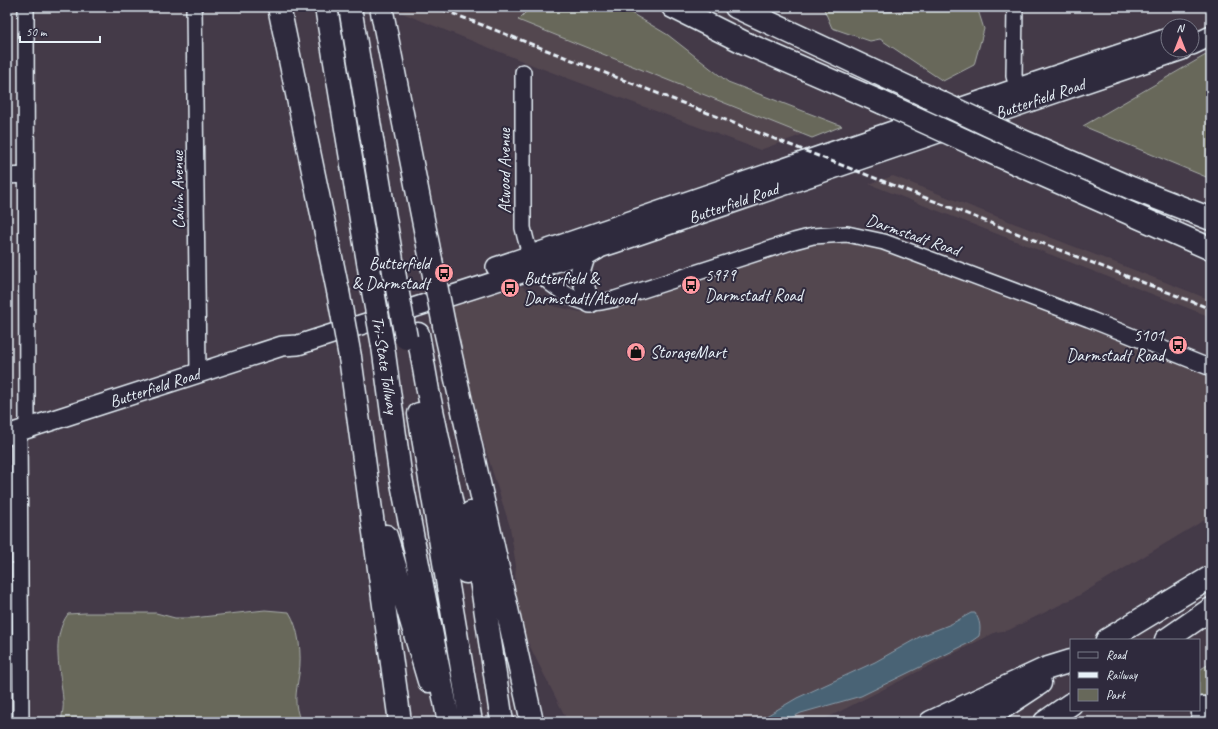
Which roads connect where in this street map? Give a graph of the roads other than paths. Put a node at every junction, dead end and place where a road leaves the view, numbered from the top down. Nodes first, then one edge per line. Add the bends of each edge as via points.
1 (26, 7) edge
2 (194, 7) edge
3 (279, 7) edge
4 (381, 7) edge
5 (673, 7) edge
6 (736, 7) edge
7 (1015, 7) edge
8 (326, 8) edge
9 (351, 12) edge
10 (1211, 30) edge
11 (1200, 32) edge
12 (1211, 36) edge
13 (1160, 41) edge
14 (1200, 41) edge
15 (1160, 56) edge
16 (523, 72) dead end
17 (1021, 96) junction
18 (26, 175) junction
19 (7, 176) edge
20 (1211, 219) edge
21 (600, 248) junction
22 (1211, 249) edge
23 (533, 262) junction
24 (590, 303) junction
25 (444, 325) junction
26 (412, 336) junction
27 (1211, 368) edge
28 (198, 373) junction
29 (18, 431) edge
30 (366, 472) junction
31 (1211, 577) edge
32 (1211, 609) edge
33 (1109, 639) edge
34 (1167, 639) edge
35 (1070, 662) edge
36 (1070, 663) edge
37 (1211, 704) edge
38 (1070, 705) edge
39 (1200, 705) edge
40 (1199, 711) edge
41 (21, 722) edge
42 (400, 722) edge
43 (443, 722) edge
44 (449, 722) edge
45 (470, 722) edge
46 (498, 722) edge
47 (502, 722) edge
48 (532, 722) edge
49 (931, 722) edge
50 (981, 722) edge
51 (1045, 722) edge
52 (1200, 722) edge

1 - 18 street
2 - 28 street, Calvin Avenue
3 - 30 highway, bridge via 338,290
4 - 25 highway, bridge
5 - 22 highway, bridge via 745,42
6 - 20 highway, bridge via 1018,139 1145,194
7 - 17 street via 1014,76
8 - 44 highway, Tri-State Tollway, bridge via 383,346 400,474
9 - 26 highway, Tri-State Tollway, bridge via 382,197 400,270
10 - 11 main road
12 - 14 main road
13 - 17 main road, Butterfield Road
15 - 17 main road, Butterfield Road
16 - 23 street, Atwood Avenue via 523,228
17 - 21 main road, Butterfield Road
17 - 23 main road, Butterfield Road
18 - 19 street
18 - 29 street
21 - 23 main road, Butterfield Road
21 - 24 main road via 585,257 580,272
23 - 24 street, Darmstadt Road via 549,281 565,294
23 - 28 main road, Butterfield Road via 294,337 282,346
24 - 27 street, Darmstadt Road via 615,299 794,241 813,236 846,234 884,242
25 - 47 highway
25 - 48 highway
26 - 45 highway, Tri-State Tollway
26 - 46 highway via 430,399
28 - 29 main road, Butterfield Road
29 - 41 street
30 - 42 highway
30 - 43 highway
31 - 33 highway
32 - 34 highway
35 - 49 highway via 1045,669
36 - 50 highway
37 - 39 street
38 - 51 highway
40 - 52 street

